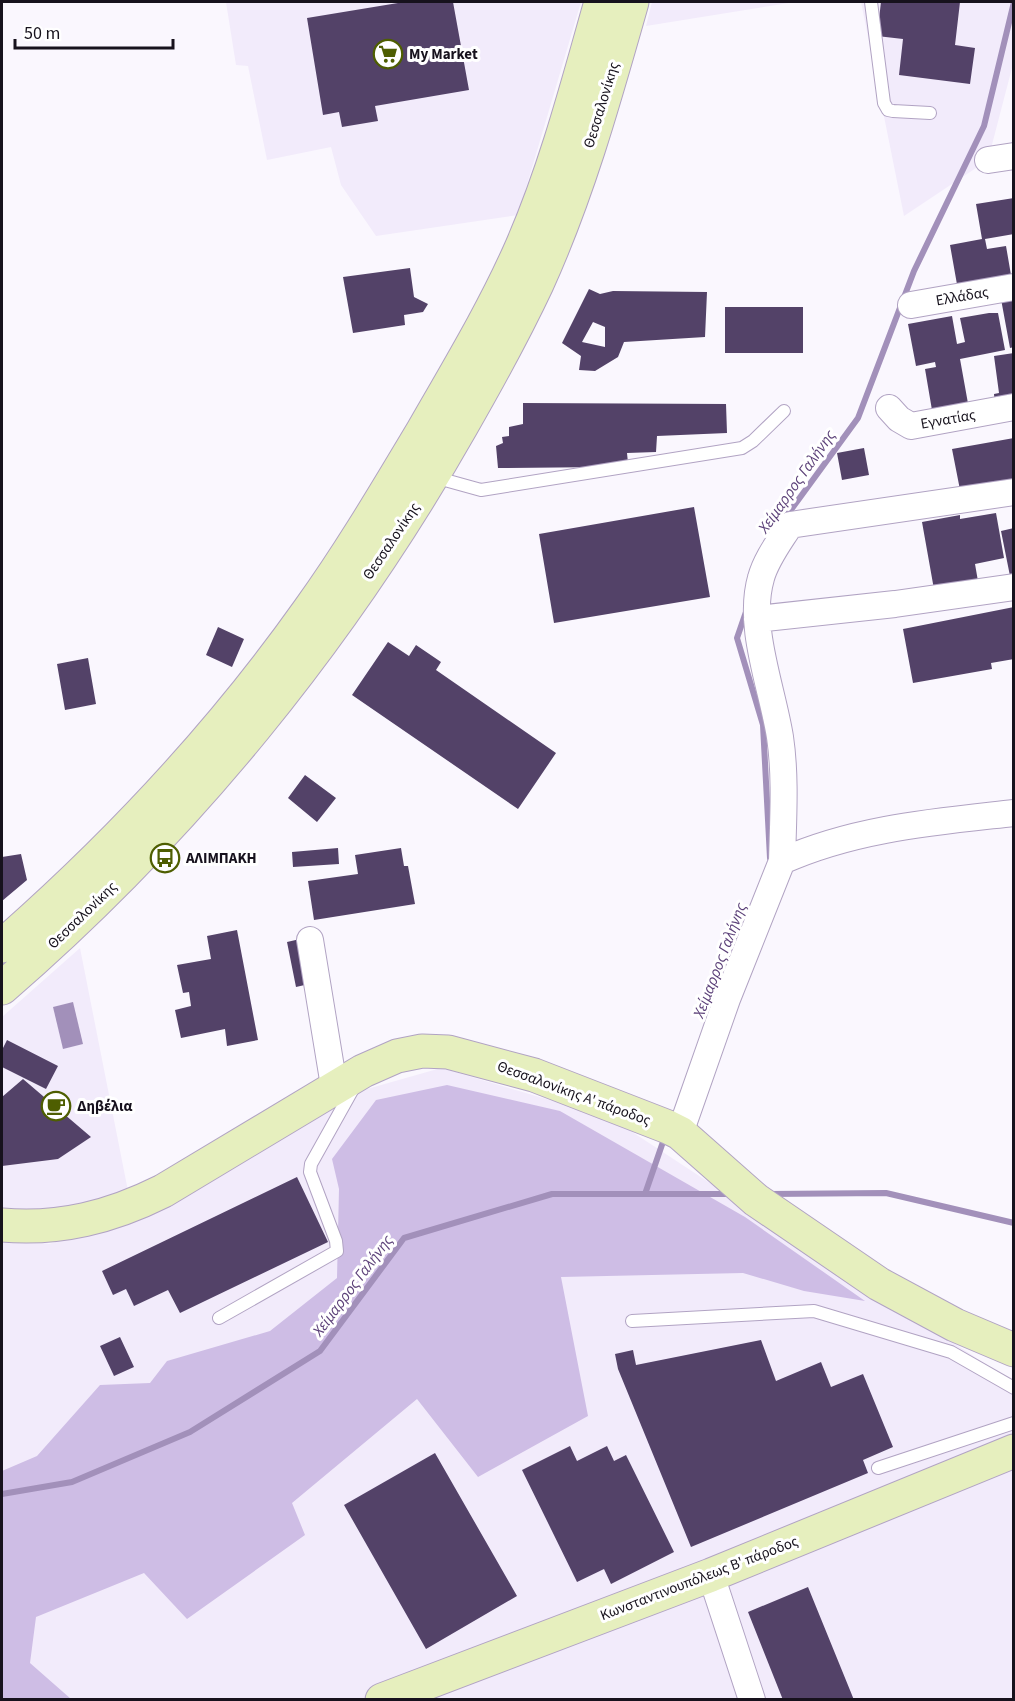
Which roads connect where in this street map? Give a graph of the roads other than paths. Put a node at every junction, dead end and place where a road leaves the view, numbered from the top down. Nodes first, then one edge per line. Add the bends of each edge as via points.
1 (601, 2) edge
2 (632, 2) edge
3 (871, 2) edge
4 (930, 113) dead end
5 (1014, 156) edge
6 (988, 160) dead end
7 (1014, 287) edge
8 (911, 305) dead end
9 (1014, 407) edge
10 (889, 408) dead end
11 (784, 411) dead end
12 (433, 476) junction
13 (1014, 492) edge
14 (1014, 587) edge
15 (757, 619) junction
16 (1014, 813) edge
17 (782, 861) junction
18 (310, 940) dead end
19 (2, 946) edge
20 (2, 988) edge
21 (363, 1071) junction
22 (334, 1086) junction
23 (681, 1133) junction
24 (2, 1225) edge
25 (219, 1318) dead end
26 (632, 1321) dead end
27 (1014, 1350) edge
28 (1014, 1388) edge
29 (1014, 1423) edge
30 (1014, 1451) edge
31 (878, 1468) dead end
32 (711, 1575) junction
33 (382, 1700) edge
34 (752, 1700) edge

1 - 19 main road, Θεσσαλονίκης via 523,245 468,353 365,527 298,625 195,754 90,864
2 - 12 main road, Θεσσαλονίκης via 590,142 537,284
3 - 4 lane via 884,103 888,110
5 - 6 street
7 - 8 street, Ελλάδας
9 - 10 street, Εγνατίας via 911,426
11 - 12 lane via 742,448 481,490
12 - 20 main road, Θεσσαλονίκης via 342,614 211,779 63,935
13 - 15 street via 790,525 762,575
14 - 15 street
15 - 17 street via 780,738
16 - 17 street via 914,824 847,837
17 - 23 street via 727,999
18 - 22 street
21 - 22 main road, Θεσσαλονίκης Α' πάροδος
21 - 23 main road, Θεσσαλονίκης Α' πάροδος via 397,1056 422,1051 448,1052 534,1075
21 - 25 lane via 311,1164 310,1172 337,1251
22 - 24 main road, Θεσσαλονίκης Α' πάροδος via 163,1191 128,1208 53,1226
23 - 27 main road, Θεσσαλονίκης Α' πάροδος via 756,1200 879,1284 955,1325
26 - 28 lane via 814,1311 951,1352
29 - 31 lane
30 - 32 main road, Κωνσταντινουπόλεως Β' πάροδος
32 - 33 main road, Κωνσταντινουπόλεως Β' πάροδος
32 - 34 street

